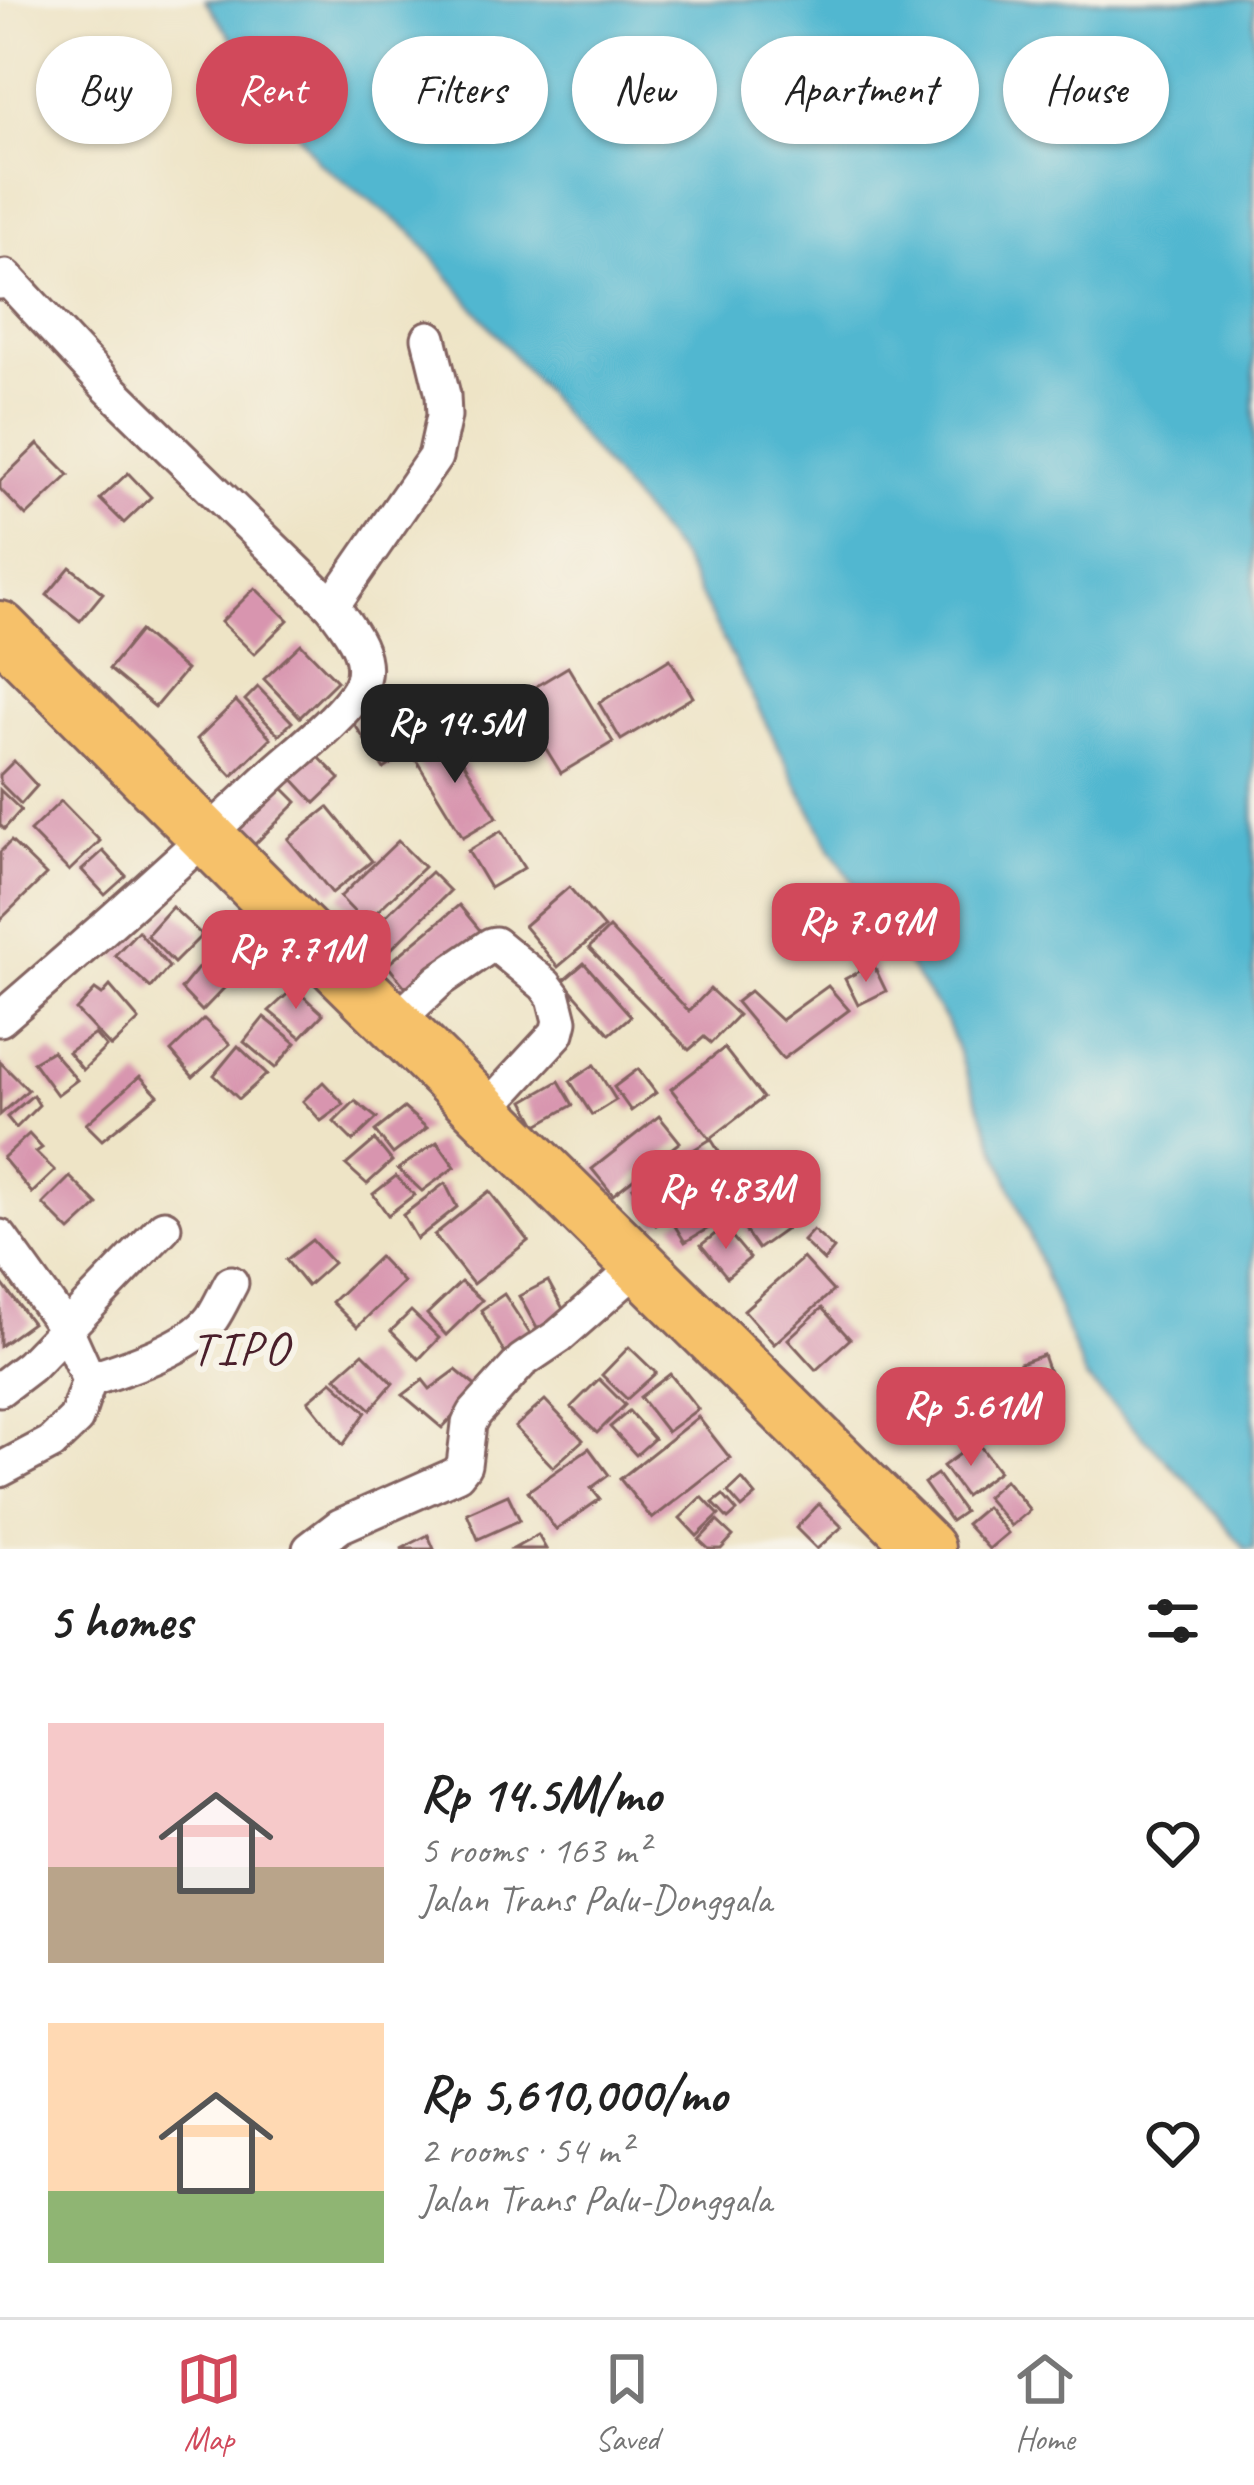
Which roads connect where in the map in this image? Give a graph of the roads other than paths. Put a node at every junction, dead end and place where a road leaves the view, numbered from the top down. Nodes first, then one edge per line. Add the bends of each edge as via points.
1 (2, 276) edge
2 (429, 338) dead end
3 (332, 606) junction
4 (0, 628) edge
5 (207, 836) junction
6 (0, 1019) edge
7 (394, 1023) junction
8 (484, 1112) junction
9 (164, 1227) dead end
10 (0, 1237) edge
11 (639, 1265) junction
12 (231, 1283) dead end
13 (66, 1329) junction
14 (89, 1380) junction
15 (0, 1389) edge
16 (0, 1470) edge
17 (310, 1549) edge
18 (927, 1549) edge

1 - 3 street
2 - 3 street via 443,395 435,457
3 - 5 street via 363,658 355,694
4 - 5 highway
5 - 6 street
5 - 7 highway
7 - 8 highway
7 - 8 street via 491,945 545,985 560,1011 557,1034
8 - 11 highway
9 - 13 street
10 - 13 street
11 - 17 street via 522,1361 475,1413 457,1474 340,1526
11 - 18 highway
12 - 14 street via 210,1322 140,1364
13 - 14 street
13 - 15 street
14 - 16 street via 76,1419

